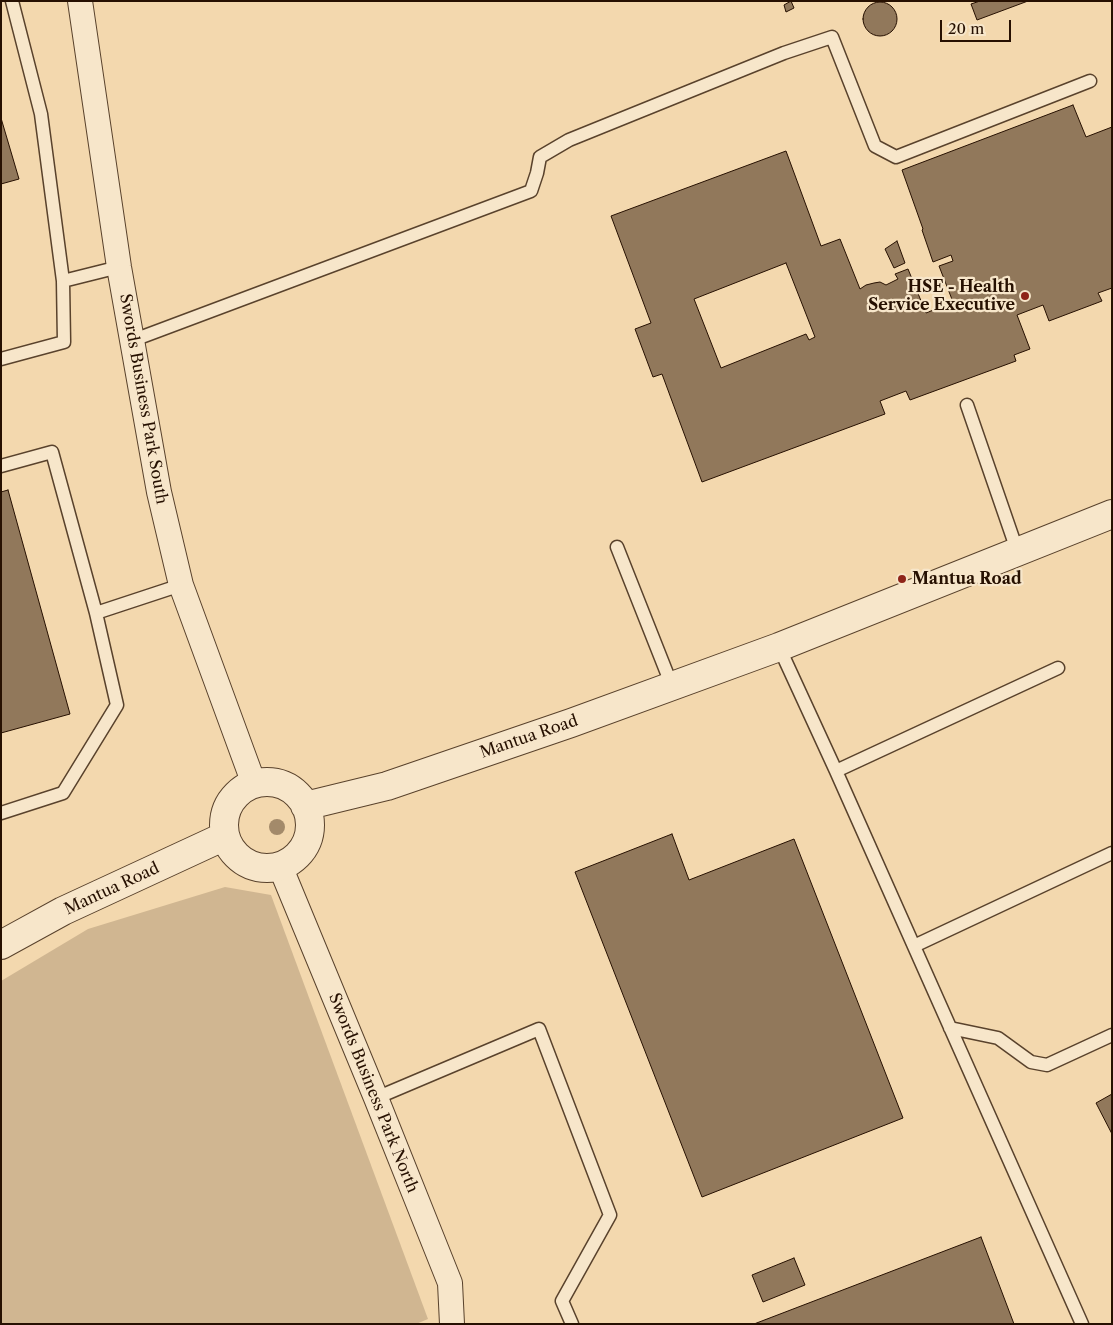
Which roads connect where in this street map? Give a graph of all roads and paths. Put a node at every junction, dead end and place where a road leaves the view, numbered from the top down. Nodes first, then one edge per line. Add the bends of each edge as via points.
1 (12, 1) edge
2 (80, 1) edge
3 (1090, 81) dead end
4 (119, 267) junction
5 (63, 281) junction
6 (131, 341) junction
7 (1, 359) edge
8 (967, 405) dead end
9 (1, 466) edge
10 (1112, 514) edge
11 (617, 547) dead end
12 (1018, 550) junction
13 (181, 585) junction
14 (96, 613) junction
15 (779, 647) junction
16 (1058, 668) dead end
17 (672, 686) junction
18 (836, 771) junction
19 (254, 784) junction
20 (305, 806) junction
21 (1, 812) edge
22 (225, 836) junction
23 (1112, 853) edge
24 (280, 866) junction
25 (1, 945) edge
26 (914, 946) junction
27 (950, 1028) junction
28 (1112, 1035) edge
29 (376, 1098) junction
30 (452, 1324) edge
31 (572, 1324) edge
32 (1082, 1324) edge

1 - 5 lane via 41,114
2 - 4 street, Swords Business Park South
3 - 6 lane via 896,157 875,146 832,37 569,140 540,158 531,190
4 - 5 lane
4 - 6 street, Swords Business Park South
5 - 7 lane via 64,342
6 - 13 street, Swords Business Park South via 159,492
8 - 12 lane
9 - 14 lane via 52,452
10 - 12 street, Mantua Road
11 - 17 lane
12 - 15 street, Mantua Road
13 - 14 lane
13 - 19 street, Swords Business Park South
14 - 21 lane via 117,706 63,793
15 - 17 street, Mantua Road
15 - 18 lane
16 - 18 lane
17 - 20 street, Mantua Road via 387,786
18 - 26 lane
19 - 20 street via 266,782 289,788
19 - 22 street via 243,789 228,807 224,819
20 - 24 street via 310,830 306,842 291,861
22 - 24 street via 234,853 243,861 267,868
22 - 25 street, Mantua Road via 63,911
23 - 26 lane
24 - 29 street, Swords Business Park North
26 - 27 lane
27 - 28 lane via 998,1038 1031,1062 1047,1065
27 - 32 lane
29 - 30 street, Swords Business Park North via 450,1283
29 - 31 lane via 538,1029 610,1215 562,1301

